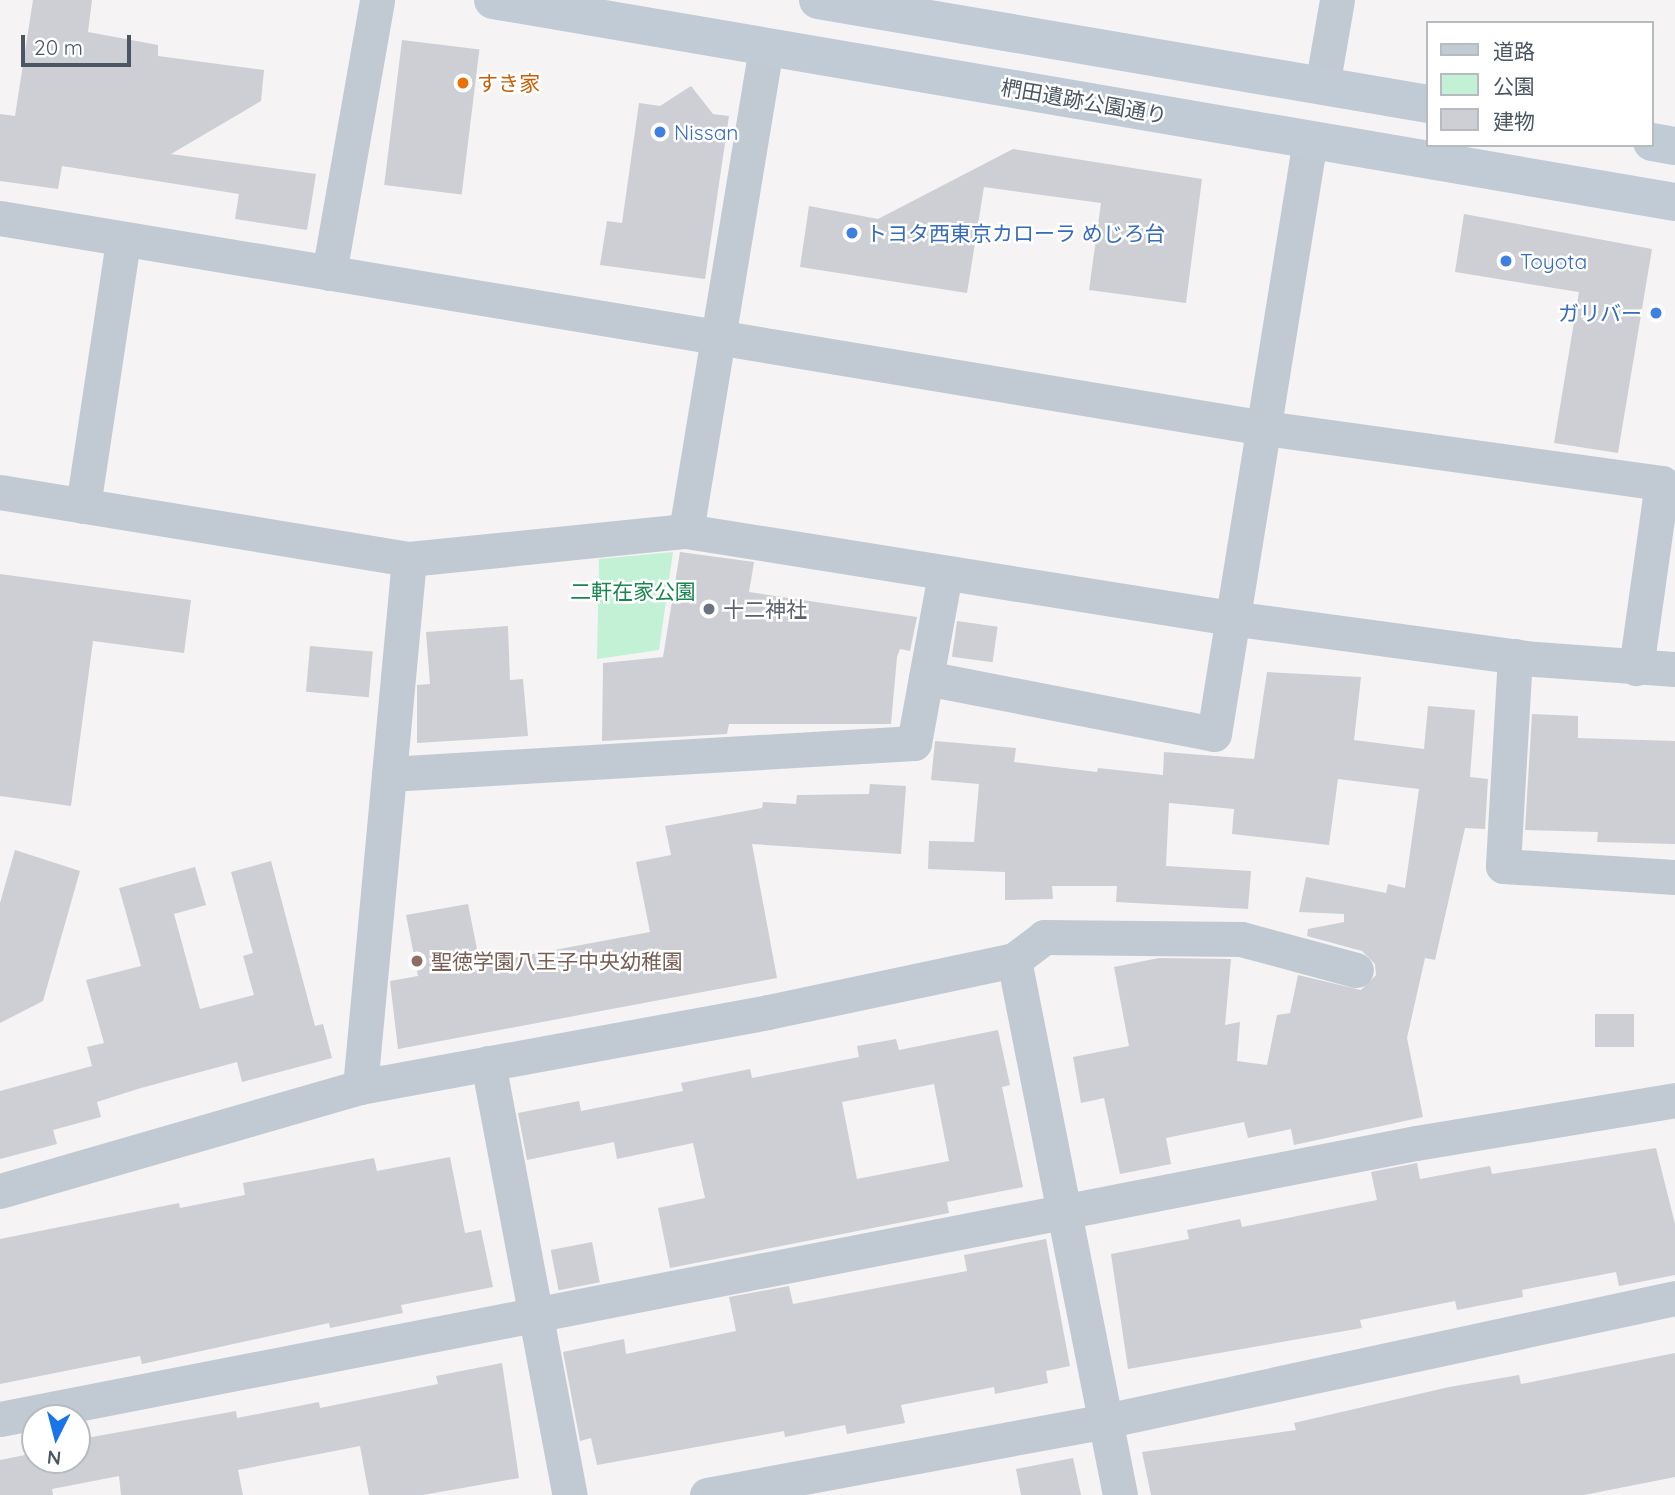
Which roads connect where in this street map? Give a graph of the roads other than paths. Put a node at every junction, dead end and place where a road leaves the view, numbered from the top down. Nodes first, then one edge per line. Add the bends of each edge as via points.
1 (377, 0) edge
2 (494, 0) edge
3 (818, 0) edge
4 (1337, 0) edge
5 (766, 47) junction
6 (1322, 86) junction
7 (1426, 104) edge
8 (1310, 140) junction
9 (1654, 142) edge
10 (1675, 146) edge
11 (1675, 202) edge
12 (0, 218) edge
13 (123, 240) junction
14 (329, 272) junction
15 (718, 334) junction
16 (1265, 428) junction
17 (0, 492) edge
18 (83, 506) junction
19 (686, 531) junction
20 (409, 559) junction
21 (945, 574) junction
22 (1231, 618) junction
23 (1515, 656) junction
24 (1636, 668) junction
25 (1675, 669) edge
26 (926, 678) junction
27 (389, 774) junction
28 (1675, 877) edge
29 (1014, 960) junction
30 (1356, 970) dead end
31 (488, 1063) junction
32 (360, 1087) junction
33 (1675, 1100) edge
34 (0, 1191) edge
35 (1064, 1212) junction
36 (1675, 1298) edge
37 (536, 1315) junction
38 (0, 1419) edge
39 (1105, 1421) junction
40 (570, 1495) edge
41 (707, 1495) edge
42 (1119, 1495) edge

1 - 14 street
2 - 5 street, 椚田遺跡公園通り
3 - 6 street
4 - 6 street
5 - 8 street, 椚田遺跡公園通り
5 - 15 street
6 - 7 street
8 - 11 street, 椚田遺跡公園通り
8 - 16 street
9 - 10 street
12 - 13 street
13 - 14 street
13 - 18 street
14 - 15 street
15 - 16 street
15 - 19 street
16 - 22 street
16 - 24 street via 1662,483
17 - 18 street
18 - 20 street
19 - 20 street
19 - 21 street
20 - 27 street
21 - 22 street
21 - 26 street
22 - 23 street
22 - 26 street via 1214,734
23 - 24 street
23 - 28 street via 1503,866
24 - 25 street
26 - 27 street via 914,743
27 - 32 street
29 - 30 street via 1044,937 1241,939
29 - 31 street
29 - 35 street
31 - 32 street
31 - 37 street
32 - 34 street
33 - 35 street
35 - 37 street
35 - 39 street
36 - 39 street
37 - 38 street
37 - 40 street
39 - 41 street
39 - 42 street

